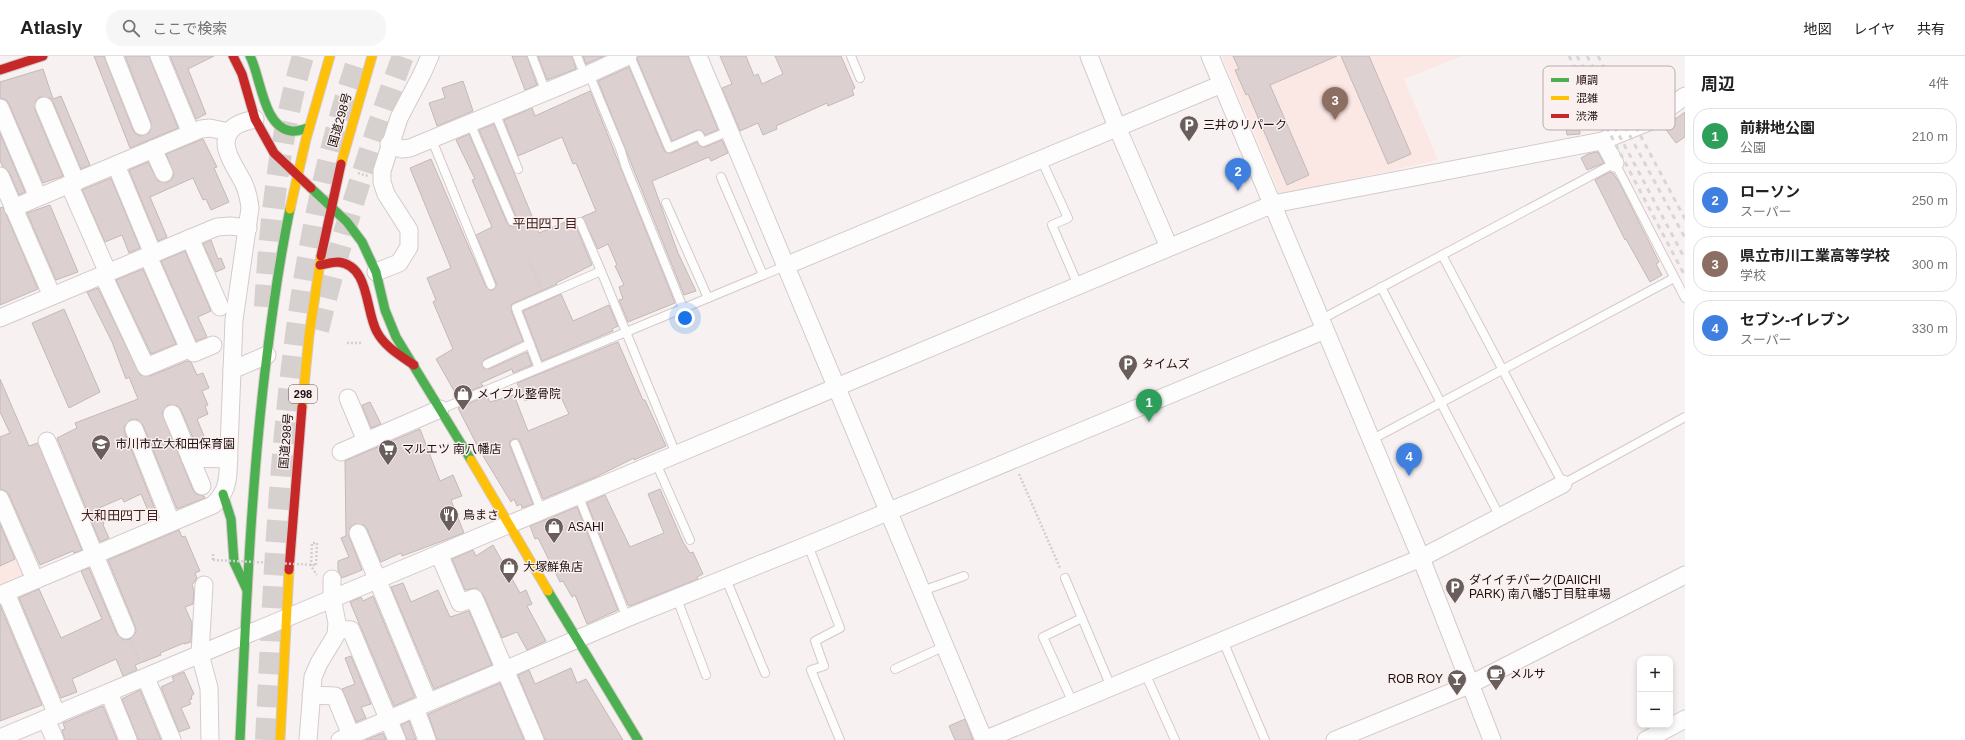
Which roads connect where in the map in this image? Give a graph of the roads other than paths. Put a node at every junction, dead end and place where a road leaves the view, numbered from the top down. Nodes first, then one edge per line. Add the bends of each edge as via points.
1 (43, 56) edge
2 (114, 56) edge
3 (159, 56) edge
4 (233, 56) edge
5 (250, 56) edge
6 (330, 56) edge
7 (372, 56) edge
8 (430, 56) edge
9 (532, 56) edge
10 (577, 56) edge
11 (627, 56) edge
12 (698, 56) edge
13 (851, 56) edge
14 (1089, 56) edge
15 (1210, 56) edge
16 (26, 59) edge
17 (0, 70) edge
18 (587, 75) junction
19 (860, 78) dead end
20 (1222, 84) junction
21 (546, 92) junction
22 (1685, 96) edge
23 (1675, 103) edge
24 (44, 106) dead end
25 (0, 108) edge
26 (495, 113) junction
27 (255, 119) junction
28 (470, 123) junction
29 (142, 126) dead end
30 (1117, 127) junction
31 (309, 128) junction
32 (1629, 130) edge
33 (729, 131) junction
34 (229, 132) junction
35 (191, 133) junction
36 (432, 140) junction
37 (1603, 141) junction
38 (390, 144) junction
39 (154, 149) junction
40 (1041, 159) junction
41 (1615, 163) junction
42 (116, 165) junction
43 (518, 168) dead end
44 (164, 173) dead end
45 (0, 176) edge
46 (296, 176) junction
47 (721, 177) dead end
48 (72, 183) junction
49 (38, 197) junction
50 (666, 203) dead end
51 (1273, 204) junction
52 (331, 206) junction
53 (13, 208) junction
54 (512, 221) dead end
55 (580, 222) dead end
56 (248, 228) junction
57 (190, 238) junction
58 (1169, 247) junction
59 (151, 255) junction
60 (1442, 255) junction
61 (320, 265) junction
62 (785, 266) junction
63 (601, 270) junction
64 (376, 272) junction
65 (106, 274) junction
66 (763, 275) junction
67 (1674, 278) junction
68 (491, 285) dead end
69 (1078, 285) junction
70 (1381, 287) junction
71 (52, 296) junction
72 (708, 298) junction
73 (1685, 298) edge
74 (220, 307) dead end
75 (683, 308) junction
76 (0, 318) edge
77 (1323, 325) junction
78 (626, 332) junction
79 (530, 344) junction
80 (213, 345) dead end
81 (189, 349) junction
82 (267, 355) junction
83 (487, 364) dead end
84 (414, 365) junction
85 (539, 368) junction
86 (1502, 368) junction
87 (232, 370) junction
88 (835, 388) junction
89 (348, 398) dead end
90 (1440, 402) junction
91 (440, 409) junction
92 (172, 414) dead end
93 (1685, 417) edge
94 (134, 429) dead end
95 (1371, 440) junction
96 (47, 441) dead end
97 (366, 441) junction
98 (515, 444) dead end
99 (341, 452) dead end
100 (676, 454) junction
101 (190, 458) junction
102 (229, 459) junction
103 (656, 463) junction
104 (1563, 484) junction
105 (202, 486) dead end
106 (223, 494) junction
107 (578, 495) junction
108 (0, 499) edge
109 (541, 510) junction
110 (888, 512) junction
111 (1500, 517) junction
112 (171, 522) junction
113 (508, 524) junction
114 (358, 533) dead end
115 (690, 540) dead end
116 (808, 545) junction
117 (439, 554) junction
118 (96, 555) junction
119 (1421, 558) junction
120 (1685, 575) edge
121 (964, 576) dead end
122 (325, 578) road end
123 (726, 578) junction
124 (1065, 578) road end
125 (35, 580) junction
126 (376, 580) junction
127 (204, 585) dead end
128 (248, 591) junction
129 (922, 591) junction
130 (3, 594) edge
131 (332, 598) junction
132 (677, 599) junction
133 (285, 618) junction
134 (627, 618) junction
135 (1082, 618) junction
136 (337, 629) junction
137 (126, 630) road end
138 (245, 635) junction
139 (577, 640) junction
140 (1223, 641) junction
141 (945, 646) junction
142 (200, 654) junction
143 (505, 669) junction
144 (895, 669) dead end
145 (765, 673) dead end
146 (1145, 673) junction
147 (706, 675) dead end
148 (146, 678) junction
149 (1469, 685) junction
150 (1111, 687) junction
151 (109, 693) junction
152 (311, 695) junction
153 (1073, 703) junction
154 (422, 705) junction
155 (51, 717) junction
156 (389, 719) junction
157 (1685, 719) edge
158 (0, 738) edge
159 (348, 739) edge
160 (55, 740) edge
161 (128, 740) edge
162 (172, 740) edge
163 (210, 740) edge
164 (240, 740) edge
165 (280, 740) edge
166 (308, 740) edge
167 (397, 740) edge
168 (427, 740) edge
169 (536, 740) edge
170 (638, 740) edge
171 (840, 740) edge
172 (984, 740) edge
173 (1175, 740) edge
174 (1264, 740) edge
175 (1336, 740) edge
176 (1492, 740) edge
177 (1646, 740) edge

1 - 16 main road
2 - 29 street
3 - 35 street
4 - 27 main road via 242,74
5 - 31 main road via 255,63 267,110 274,122 289,131
6 - 31 main road
7 - 52 main road, 国道298号 / 298
8 - 38 street via 399,118
9 - 21 lane
10 - 18 lane
11 - 18 street
11 - 33 lane via 669,148 699,135 703,142
12 - 33 street
13 - 19 lane
14 - 30 street
15 - 20 street
16 - 17 main road
18 - 21 street
18 - 75 lane via 621,151
20 - 30 street
20 - 51 street
21 - 26 street
22 - 23 street
24 - 48 street
25 - 49 street
26 - 28 street
26 - 43 lane
27 - 34 street via 238,124
27 - 46 main road via 274,153
28 - 36 street
28 - 54 lane
30 - 40 street
30 - 58 street
31 - 46 main road
32 - 37 street
33 - 62 street
34 - 35 street via 210,128
34 - 56 street via 226,146 228,153 244,182 249,200
35 - 39 street
36 - 38 street via 406,149
36 - 68 lane
37 - 41 street
37 - 51 street
38 - 64 street via 382,171 382,182 386,194 407,224 410,243 406,255 399,263
39 - 42 street
39 - 44 street
40 - 62 street
40 - 69 lane via 1068,218 1052,225
41 - 60 lane
41 - 67 lane
42 - 48 street
42 - 59 street
45 - 53 street
46 - 52 main road
46 - 82 main road via 284,236
47 - 66 lane
48 - 49 street
48 - 65 street
49 - 53 street
50 - 72 lane
51 - 58 street
51 - 77 street
52 - 61 main road, 国道298号 / 298
52 - 64 main road via 362,242
53 - 71 street
55 - 63 lane
56 - 57 street via 217,227
56 - 87 street via 234,320
57 - 59 street
57 - 74 street
58 - 69 street
59 - 65 street
59 - 81 street
60 - 70 lane
60 - 86 lane
61 - 84 main road via 341,262 356,269 362,277 377,332
61 - 133 main road, 国道298号 / 298 via 301,414
62 - 66 lane
62 - 88 street
63 - 78 lane
63 - 79 lane via 516,308
64 - 84 main road via 392,328
65 - 71 street
65 - 81 street via 146,367
66 - 72 lane
67 - 73 lane
67 - 86 lane
69 - 88 street
70 - 77 lane
70 - 90 lane
71 - 76 street
72 - 75 lane
75 - 78 lane
77 - 95 street
77 - 110 street
78 - 85 lane
78 - 100 lane
79 - 83 lane
79 - 85 lane
80 - 81 street via 194,353
82 - 87 street
82 - 128 main road via 254,477
84 - 91 main road
85 - 91 lane
86 - 90 lane
86 - 104 lane
87 - 102 street
88 - 100 street
88 - 110 street
89 - 97 street
90 - 95 lane
90 - 111 lane
91 - 97 street
91 - 113 main road
92 - 101 street
93 - 104 lane
94 - 112 street
95 - 119 street
96 - 118 street
97 - 99 street
98 - 109 lane
100 - 103 street
101 - 102 street
101 - 105 street
102 - 106 street via 228,480
103 - 107 street
103 - 115 lane
104 - 111 street
106 - 112 street via 213,505
106 - 128 main road via 232,515 234,564
107 - 109 street
107 - 134 lane
108 - 125 street
109 - 113 street
110 - 116 street
110 - 129 street
111 - 119 street
112 - 118 street
113 - 117 street
113 - 139 main road
114 - 126 street
116 - 123 street
116 - 171 lane via 840,628 815,641 824,666 811,670
117 - 126 street
117 - 143 street via 460,603 474,598
118 - 125 street
118 - 137 street
119 - 140 street
119 - 149 street
120 - 149 street
121 - 129 lane
122 - 131 street
123 - 132 street
123 - 145 lane
124 - 135 lane
125 - 130 street
126 - 131 street
126 - 154 street
127 - 142 street
128 - 138 main road
129 - 141 street
130 - 155 street
131 - 133 street
131 - 136 street
132 - 134 street
132 - 147 lane
133 - 138 street
133 - 165 main road, 国道298号 / 298
134 - 139 street
135 - 150 lane
135 - 153 lane via 1043,637
136 - 152 street via 334,641 315,670
136 - 156 street via 351,630
138 - 142 street
138 - 164 main road
139 - 143 street
139 - 170 main road
140 - 146 street
140 - 174 lane
141 - 144 lane
141 - 172 street
142 - 148 street
142 - 163 street via 210,688
143 - 154 street
143 - 169 street
146 - 150 street
146 - 173 lane
148 - 151 street
148 - 162 street
149 - 175 street
149 - 176 street
150 - 153 street
151 - 155 street
151 - 161 street
152 - 159 street via 335,696
152 - 166 street
153 - 172 street
154 - 156 street
154 - 168 street
155 - 158 street
155 - 160 street
156 - 159 street
156 - 167 street
157 - 177 street

